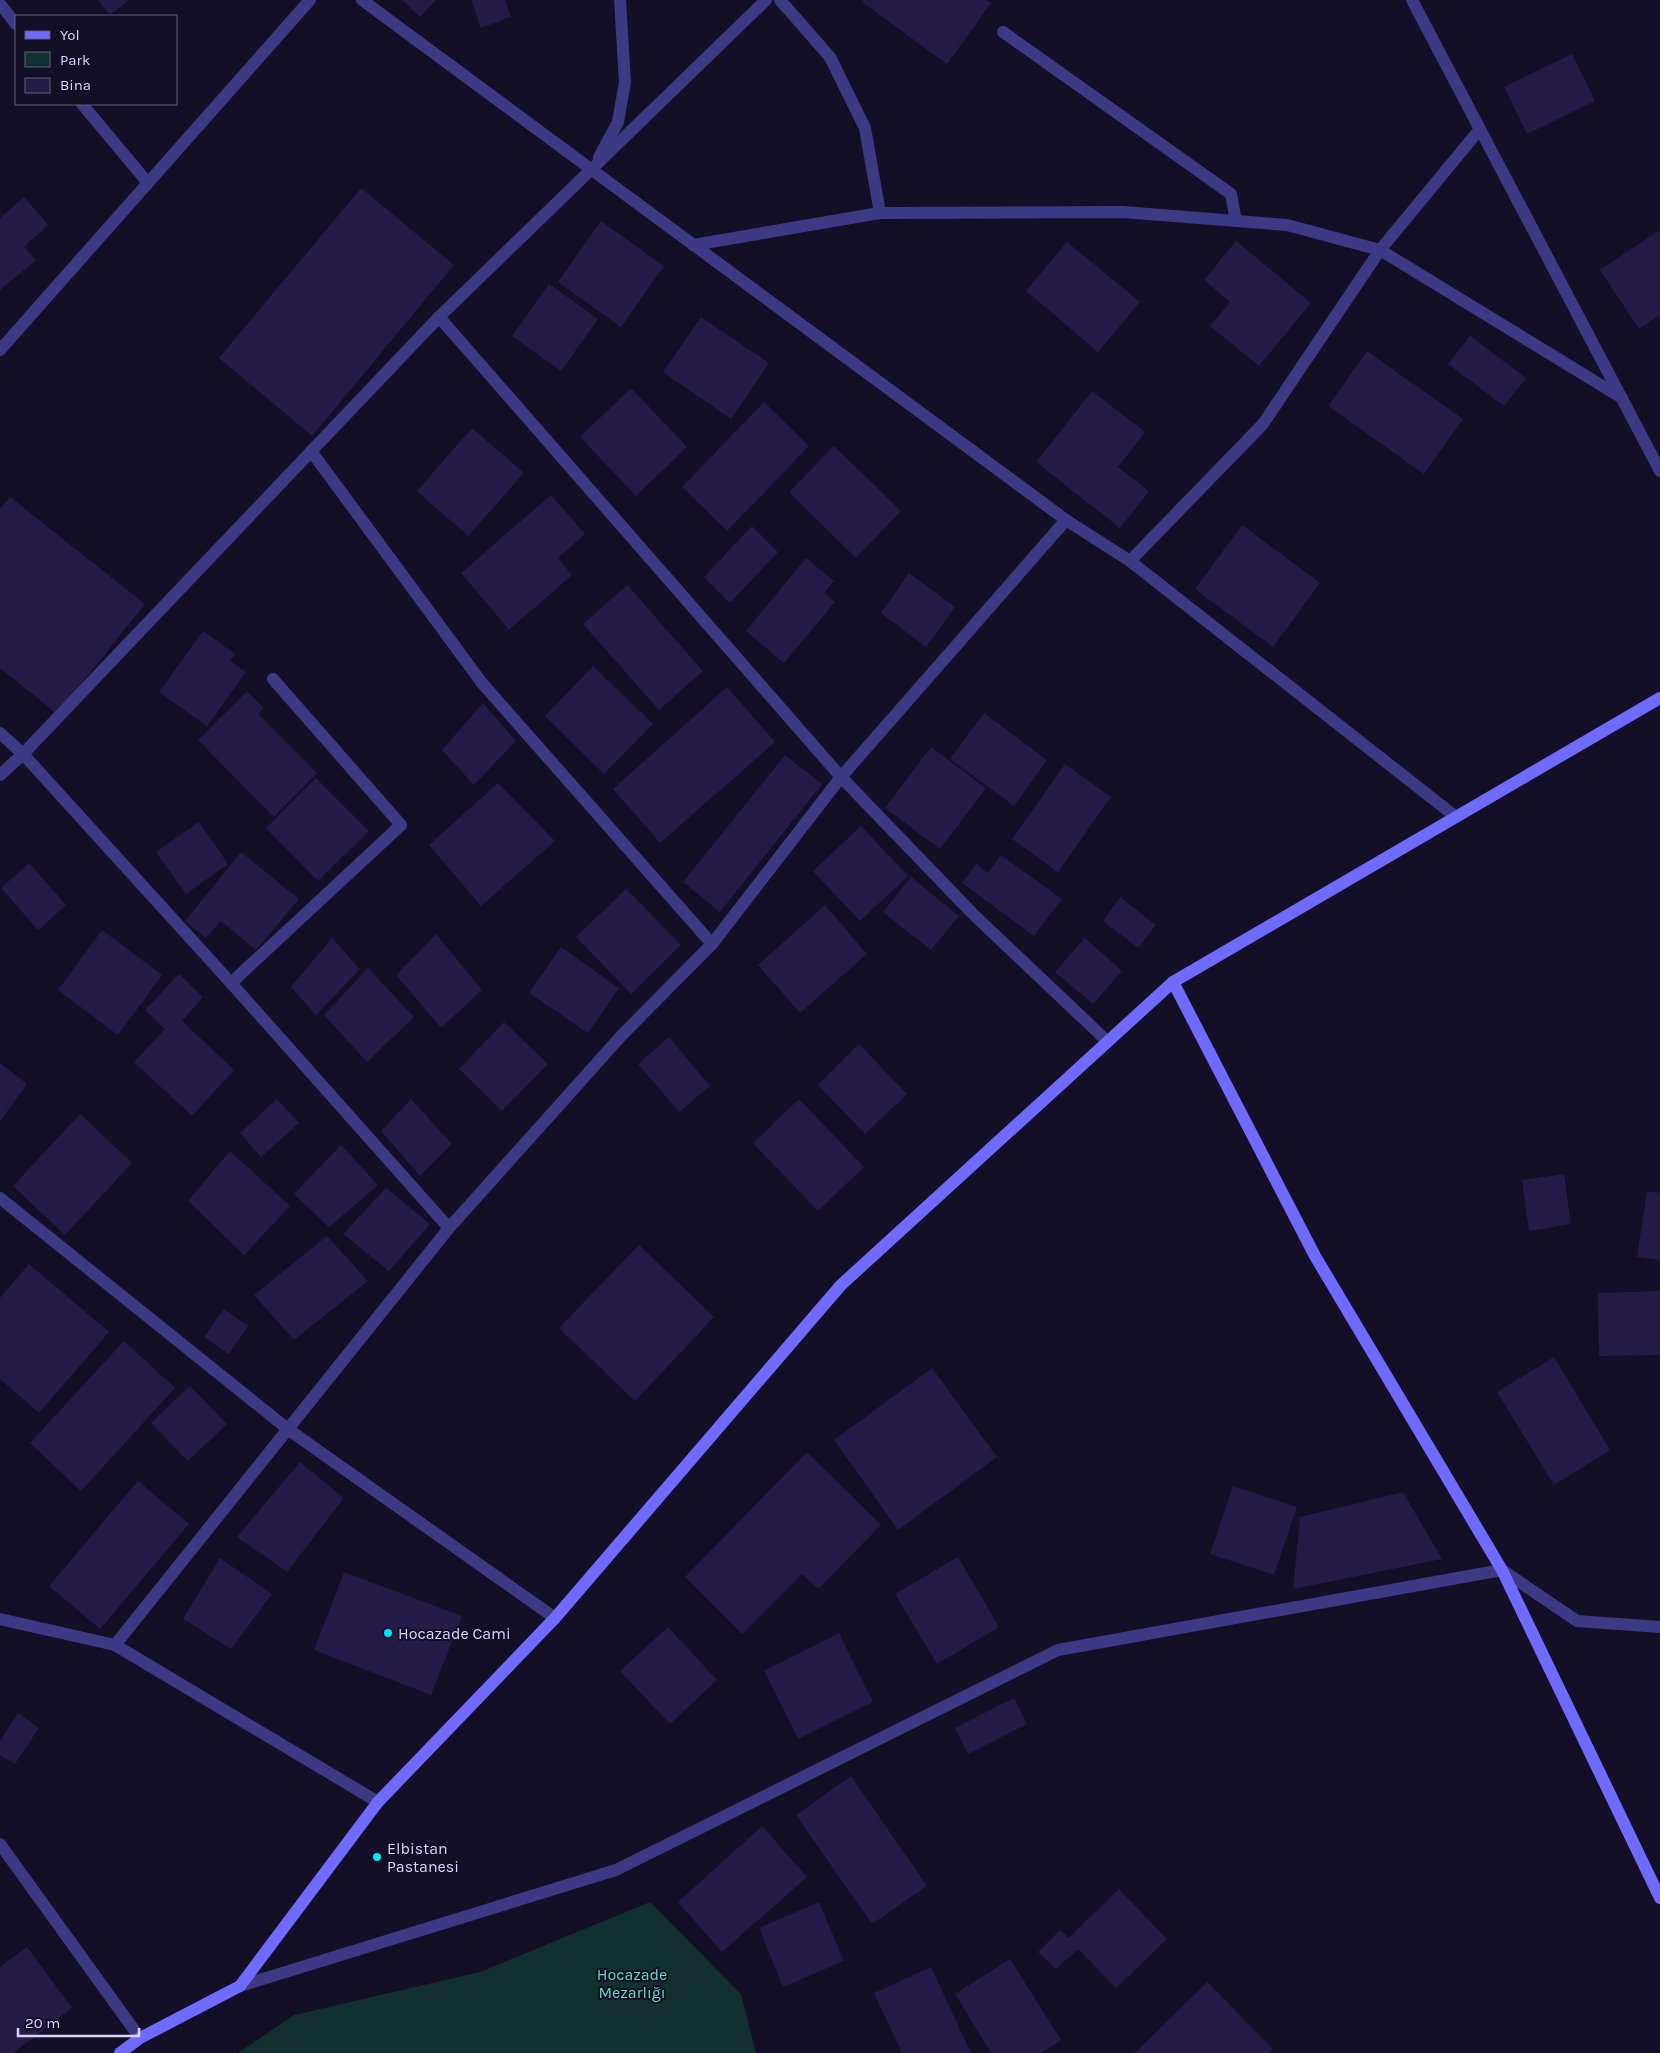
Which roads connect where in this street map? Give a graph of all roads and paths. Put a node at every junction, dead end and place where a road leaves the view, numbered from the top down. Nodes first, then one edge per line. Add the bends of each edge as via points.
1 (310, 0) edge
2 (362, 0) edge
3 (620, 0) edge
4 (766, 0) edge
5 (780, 0) edge
6 (1412, 0) edge
7 (0, 4) edge
8 (15, 23) edge
9 (1003, 32) dead end
10 (83, 105) edge
11 (1480, 129) junction
12 (591, 170) junction
13 (148, 183) junction
14 (880, 213) junction
15 (1236, 221) junction
16 (693, 245) junction
17 (1380, 250) junction
18 (439, 317) junction
19 (0, 350) edge
20 (1622, 398) junction
21 (311, 452) junction
22 (1660, 471) edge
23 (1066, 520) junction
24 (1130, 561) junction
25 (273, 679) dead end
26 (1660, 698) edge
27 (0, 733) edge
28 (23, 754) junction
29 (0, 775) edge
30 (841, 777) junction
31 (1456, 817) junction
32 (712, 944) junction
33 (1173, 982) junction
34 (231, 983) junction
35 (1107, 1041) junction
36 (0, 1198) edge
37 (449, 1228) junction
38 (289, 1430) junction
39 (1502, 1570) junction
40 (555, 1618) junction
41 (0, 1619) edge
42 (1660, 1627) edge
43 (115, 1644) junction
44 (378, 1802) junction
45 (0, 1844) edge
46 (1660, 1898) edge
47 (240, 1986) junction
48 (140, 2038) junction
49 (120, 2053) edge

1 - 13 street
2 - 12 street
3 - 12 street via 625,82 618,122
4 - 12 street
5 - 14 street via 830,57 865,128
6 - 11 street
7 - 8 street
9 - 15 street via 1231,194
10 - 13 street
11 - 17 street
11 - 20 street
12 - 16 street
12 - 18 street
13 - 19 street
14 - 15 street via 1124,212
14 - 16 street
15 - 17 street via 1287,225
16 - 23 street
17 - 20 street
17 - 24 street via 1263,424
18 - 21 street
18 - 30 street
20 - 22 street
21 - 28 street
21 - 32 street via 482,683
23 - 24 street
23 - 30 street
24 - 31 street
25 - 34 street via 401,825
26 - 31 street
27 - 28 street
28 - 29 street
28 - 34 street
30 - 32 street
30 - 35 street via 973,914
31 - 33 street
32 - 37 street via 622,1035
33 - 35 street
33 - 39 street via 1315,1256
34 - 37 street
35 - 40 street via 841,1284
36 - 38 street
37 - 38 street
38 - 40 street
38 - 43 street
39 - 42 street via 1577,1621
39 - 46 street
39 - 47 street via 1058,1650 616,1870
40 - 44 street
41 - 43 street
43 - 44 street
44 - 47 street
45 - 48 street
47 - 48 street
48 - 49 street

